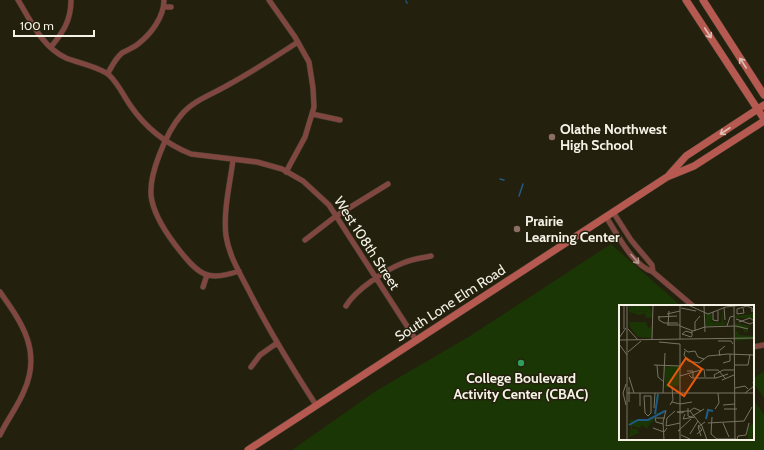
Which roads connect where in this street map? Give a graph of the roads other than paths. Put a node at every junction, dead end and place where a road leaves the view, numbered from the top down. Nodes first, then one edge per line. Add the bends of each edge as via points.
1 (18, 0) edge
2 (71, 0) edge
3 (164, 0) edge
4 (269, 0) edge
5 (686, 0) edge
6 (703, 0) edge
7 (164, 7) junction
8 (171, 7) dead end
9 (298, 42) junction
10 (51, 47) junction
11 (108, 74) junction
12 (764, 95) edge
13 (761, 107) edge
14 (312, 114) junction
15 (340, 120) dead end
16 (764, 120) edge
17 (165, 140) junction
18 (233, 160) junction
19 (286, 172) junction
20 (667, 177) junction
21 (388, 184) dead end
22 (613, 212) junction
23 (336, 216) junction
24 (606, 217) junction
25 (305, 240) dead end
26 (431, 256) dead end
27 (239, 271) junction
28 (653, 272) junction
29 (207, 275) junction
30 (376, 279) junction
31 (204, 287) dead end
32 (0, 292) edge
33 (692, 305) edge
34 (346, 306) dead end
35 (416, 340) junction
36 (277, 343) junction
37 (764, 345) edge
38 (754, 347) edge
39 (251, 367) dead end
40 (316, 405) junction
41 (0, 435) edge
42 (248, 450) edge

1 - 10 street via 43,40
2 - 10 street via 66,26
3 - 7 street
4 - 9 street
5 -> 13 street
12 -> 6 street
7 - 8 street
7 - 11 street via 157,24 139,43 113,62
9 - 14 street via 309,62 313,88
9 - 17 street via 190,107 182,114
10 - 11 street via 62,56
11 - 17 street, West 108th Street via 133,110 148,127
13 - 16 street
13 -> 20 street, South Lone Elm Road via 686,156
14 - 15 street
14 - 19 street via 305,137
16 - 20 street, South Lone Elm Road via 694,166
17 - 18 street, West 108th Street via 191,154
17 - 29 street via 157,158 151,199 158,219 175,246 192,266
18 - 19 street, West 108th Street via 257,162
18 - 27 street via 226,226 229,247
19 - 23 street, West 108th Street via 317,193 329,204
20 - 22 street, South Lone Elm Road
21 - 23 street
22 - 24 street, South Lone Elm Road
22 - 28 street via 631,240 652,265
23 - 25 street
23 - 30 street, West 108th Street
24 -> 28 street via 637,261 645,269
24 - 35 street, South Lone Elm Road
26 - 30 street via 404,262
27 - 29 street via 227,275
27 - 36 street
28 - 33 street
29 - 31 street
30 - 34 street via 353,296
30 - 35 street, West 108th Street
32 - 41 street via 26,331 31,361 24,391
35 - 40 street, South Lone Elm Road
36 - 39 street via 260,355
36 - 40 street
37 - 38 street
40 - 42 street, South Lone Elm Road

